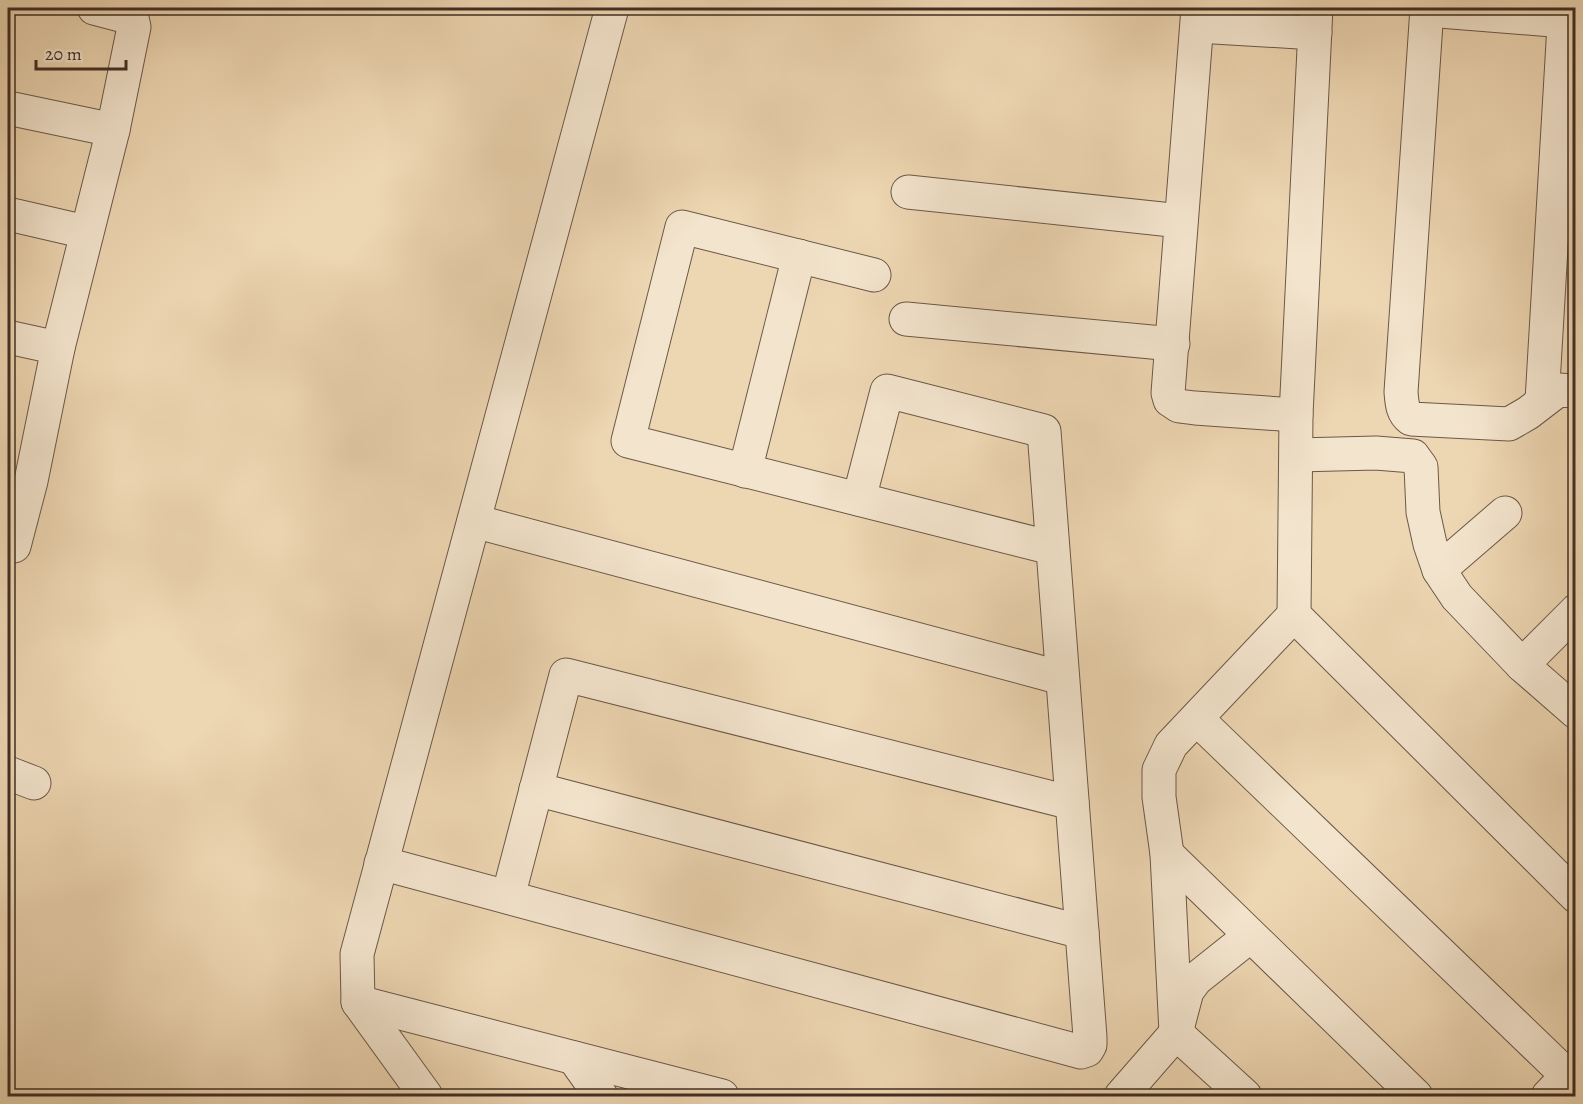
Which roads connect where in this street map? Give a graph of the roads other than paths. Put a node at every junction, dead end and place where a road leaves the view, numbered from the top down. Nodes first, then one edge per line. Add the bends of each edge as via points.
1 (94, 8) edge
2 (612, 8) edge
3 (1427, 9) edge
4 (1197, 17) edge
5 (1568, 17) edge
6 (1316, 20) edge
7 (8, 108) edge
8 (113, 130) junction
9 (908, 192) dead end
10 (8, 214) edge
11 (1181, 221) junction
12 (86, 232) junction
13 (799, 256) junction
14 (874, 275) dead end
15 (906, 319) dead end
16 (8, 337) edge
17 (1173, 344) junction
18 (58, 348) junction
19 (1575, 391) edge
20 (1542, 401) junction
21 (1296, 415) junction
22 (1297, 454) junction
23 (745, 471) junction
24 (19, 478) edge
25 (859, 499) junction
26 (1505, 513) dead end
27 (474, 521) junction
28 (14, 546) dead end
29 (1052, 548) junction
30 (1440, 570) junction
31 (1575, 611) edge
32 (1294, 615) junction
33 (1522, 664) junction
34 (1062, 678) junction
35 (1575, 712) edge
36 (1197, 719) junction
37 (536, 789) junction
38 (1072, 803) junction
39 (1167, 854) junction
40 (381, 863) junction
41 (1575, 896) edge
42 (508, 897) junction
43 (1082, 932) junction
44 (1250, 936) junction
45 (358, 1002) junction
46 (1176, 1033) junction
47 (574, 1058) junction
48 (1567, 1081) edge
49 (426, 1096) edge
50 (601, 1096) edge
51 (722, 1096) edge
52 (1121, 1096) edge
53 (1245, 1096) edge
54 (1416, 1096) edge

1 - 8 street via 125,14 134,21
2 - 27 street
3 - 5 street
3 - 20 street via 1402,407 1411,419 1509,424
4 - 6 street
4 - 11 street
5 - 20 street
6 - 21 street
7 - 8 street
8 - 12 street
9 - 11 street
10 - 12 street
11 - 17 street
12 - 18 street
13 - 14 street
13 - 23 street
13 - 23 street via 682,227 628,441
15 - 17 street
16 - 18 street
17 - 21 street via 1168,393 1179,406
18 - 24 street
19 - 20 street via 1558,390
21 - 22 street
22 - 30 street via 1413,456 1421,467 1423,512
22 - 32 street
23 - 25 street
24 - 28 street
25 - 29 street
25 - 29 street via 887,391 1044,431
26 - 30 street
27 - 34 street
27 - 40 street
29 - 34 street
30 - 33 street via 1456,597
31 - 33 street
32 - 36 street
32 - 41 street
33 - 35 street
34 - 38 street
36 - 39 street via 1170,745 1159,770 1158,797
36 - 48 street
37 - 38 street via 566,675
37 - 42 street
37 - 43 street
38 - 43 street
39 - 44 street
39 - 46 street
40 - 42 street
40 - 45 street via 357,954
42 - 43 street via 1081,1052 1090,1045
44 - 46 street via 1196,979 1187,991
44 - 54 street
45 - 47 street
45 - 49 street
46 - 52 street
46 - 53 street
47 - 50 street
47 - 51 street

